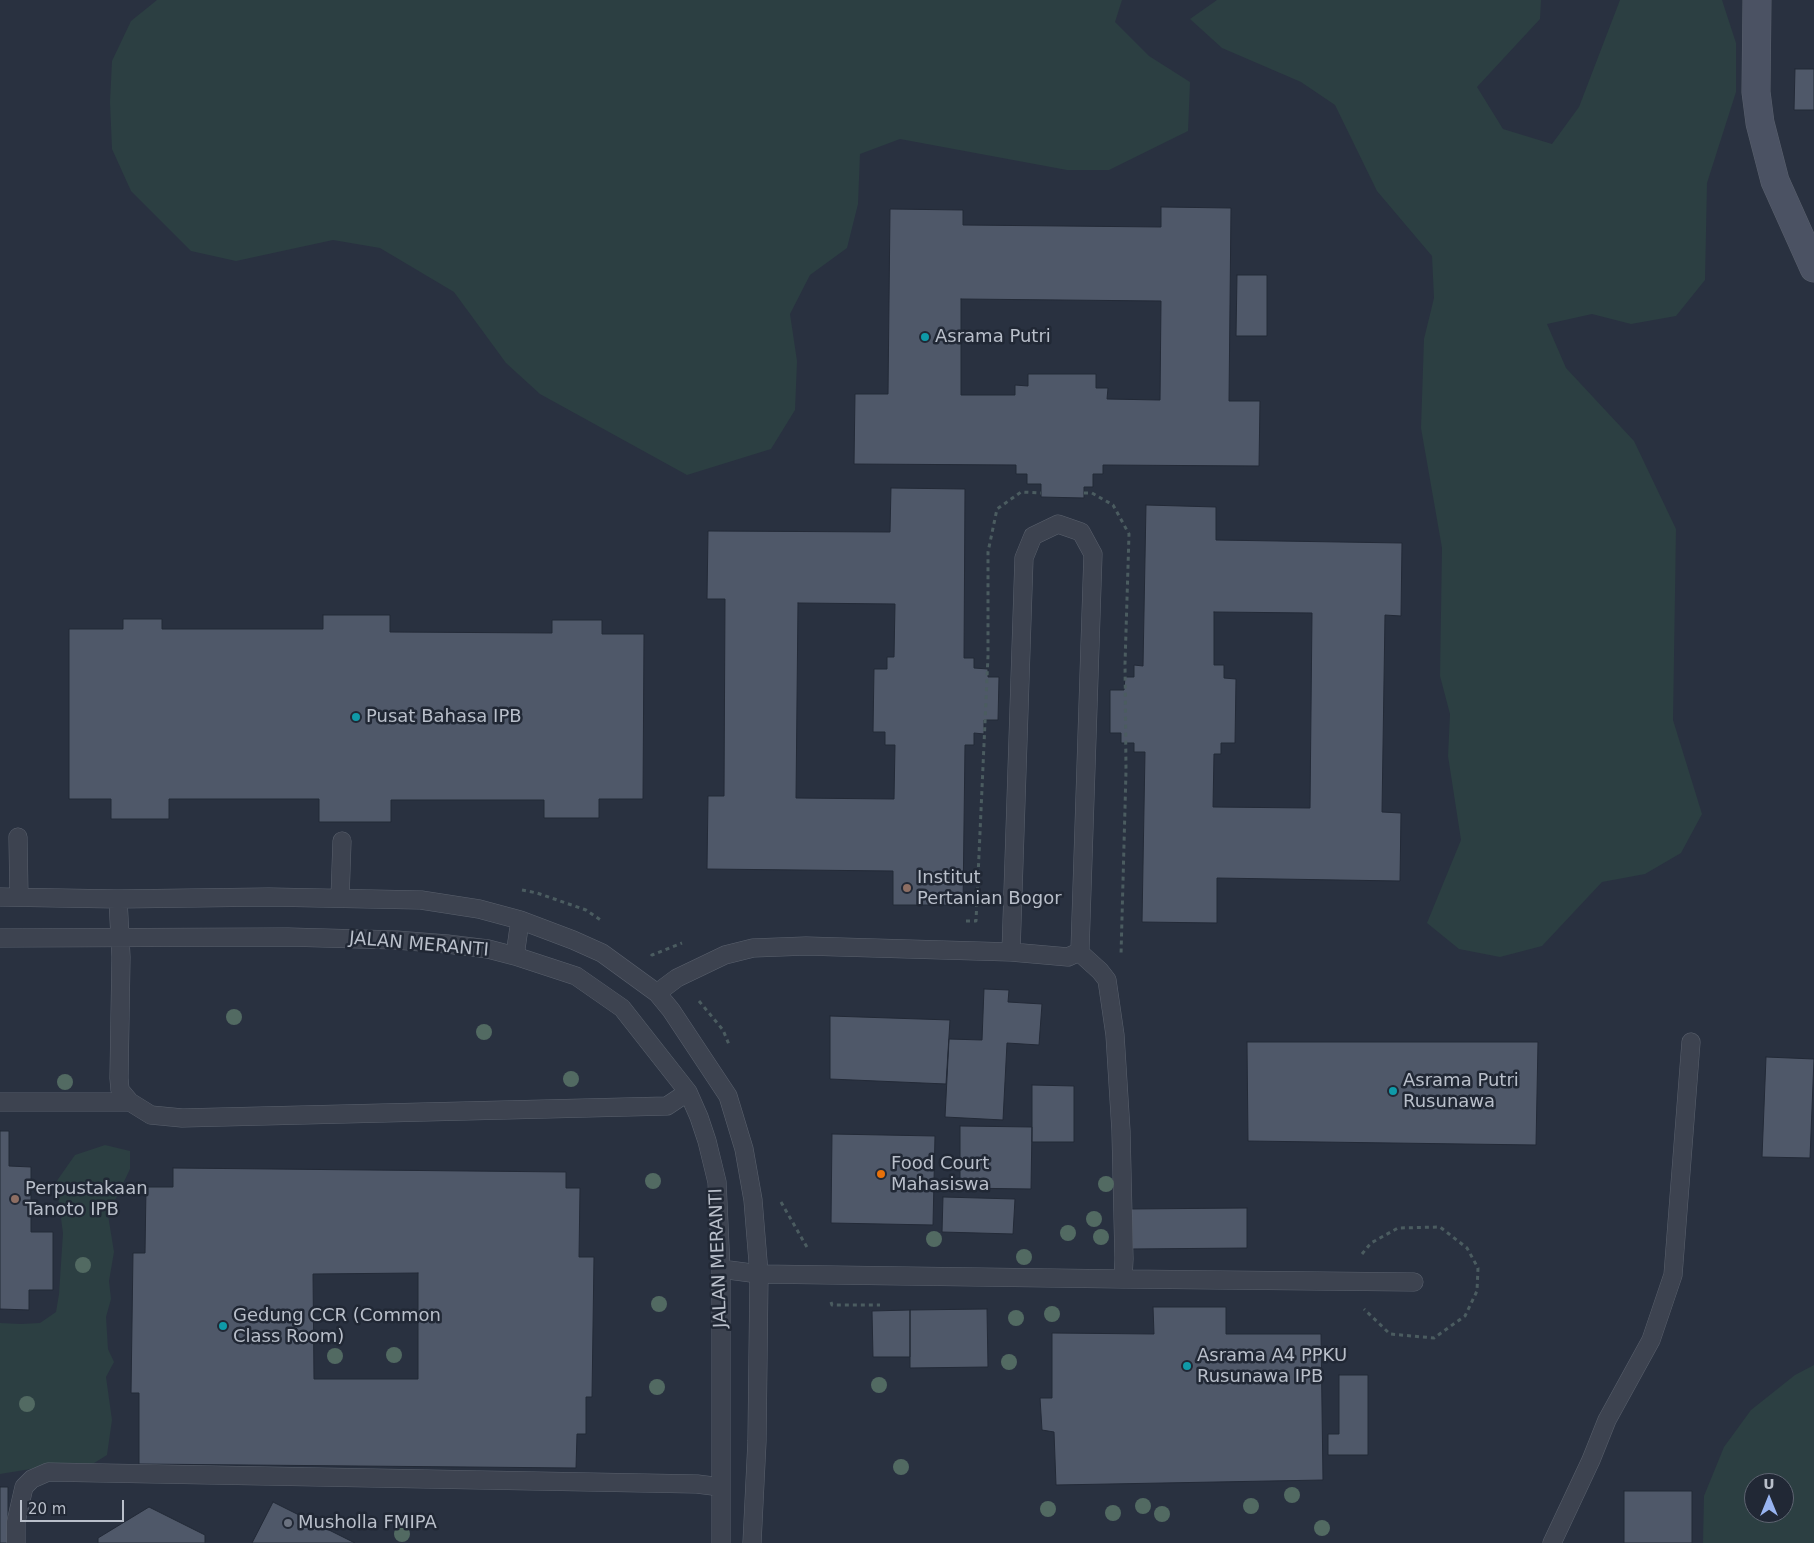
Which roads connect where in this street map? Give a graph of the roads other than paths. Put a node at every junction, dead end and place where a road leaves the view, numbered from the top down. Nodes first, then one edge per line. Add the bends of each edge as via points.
1 (1757, 0) edge
2 (1814, 268) edge
3 (18, 837) dead end
4 (342, 841) dead end
5 (0, 897) edge
6 (19, 897) junction
7 (340, 898) junction
8 (118, 899) junction
9 (520, 920) junction
10 (120, 937) junction
11 (0, 938) edge
12 (1080, 951) junction
13 (1011, 952) junction
14 (515, 956) junction
15 (657, 993) junction
16 (1691, 1042) dead end
17 (688, 1092) junction
18 (0, 1102) edge
19 (130, 1102) junction
20 (721, 1269) junction
21 (759, 1274) junction
22 (1123, 1279) junction
23 (1414, 1282) dead end
24 (721, 1487) junction
25 (16, 1543) edge
26 (721, 1543) edge
27 (752, 1543) edge
28 (1552, 1543) edge

1 - 2 street via 1756,92 1760,123 1775,181
3 - 6 lane
4 - 7 lane
5 - 6 lane
6 - 8 lane
7 - 8 lane
7 - 9 lane via 421,900 479,909
8 - 10 lane
9 - 14 lane
9 - 15 lane via 602,953
10 - 11 lane, JALAN MERANTI
10 - 14 lane, JALAN MERANTI via 396,940 488,949
10 - 19 lane via 119,1078 120,1090
12 - 13 lane via 1068,957
12 - 13 lane via 1093,554 1081,532 1058,524 1033,536 1024,558
12 - 22 lane via 1107,980 1115,1035 1121,1132
13 - 15 lane via 806,946 753,948 725,955 677,978
14 - 17 lane, JALAN MERANTI via 576,976 622,1008
15 - 21 lane via 672,1010 728,1096 744,1149 753,1200
16 - 28 lane via 1673,1275 1651,1340 1607,1420
17 - 19 lane via 667,1106 182,1118 151,1115
17 - 20 lane, JALAN MERANTI via 707,1141 717,1182
18 - 19 lane
20 - 21 lane
20 - 24 lane, JALAN MERANTI
21 - 22 lane
21 - 27 lane
22 - 23 lane
24 - 25 lane via 48,1472 32,1479 24,1487 16,1522
24 - 26 lane, JALAN MERANTI

